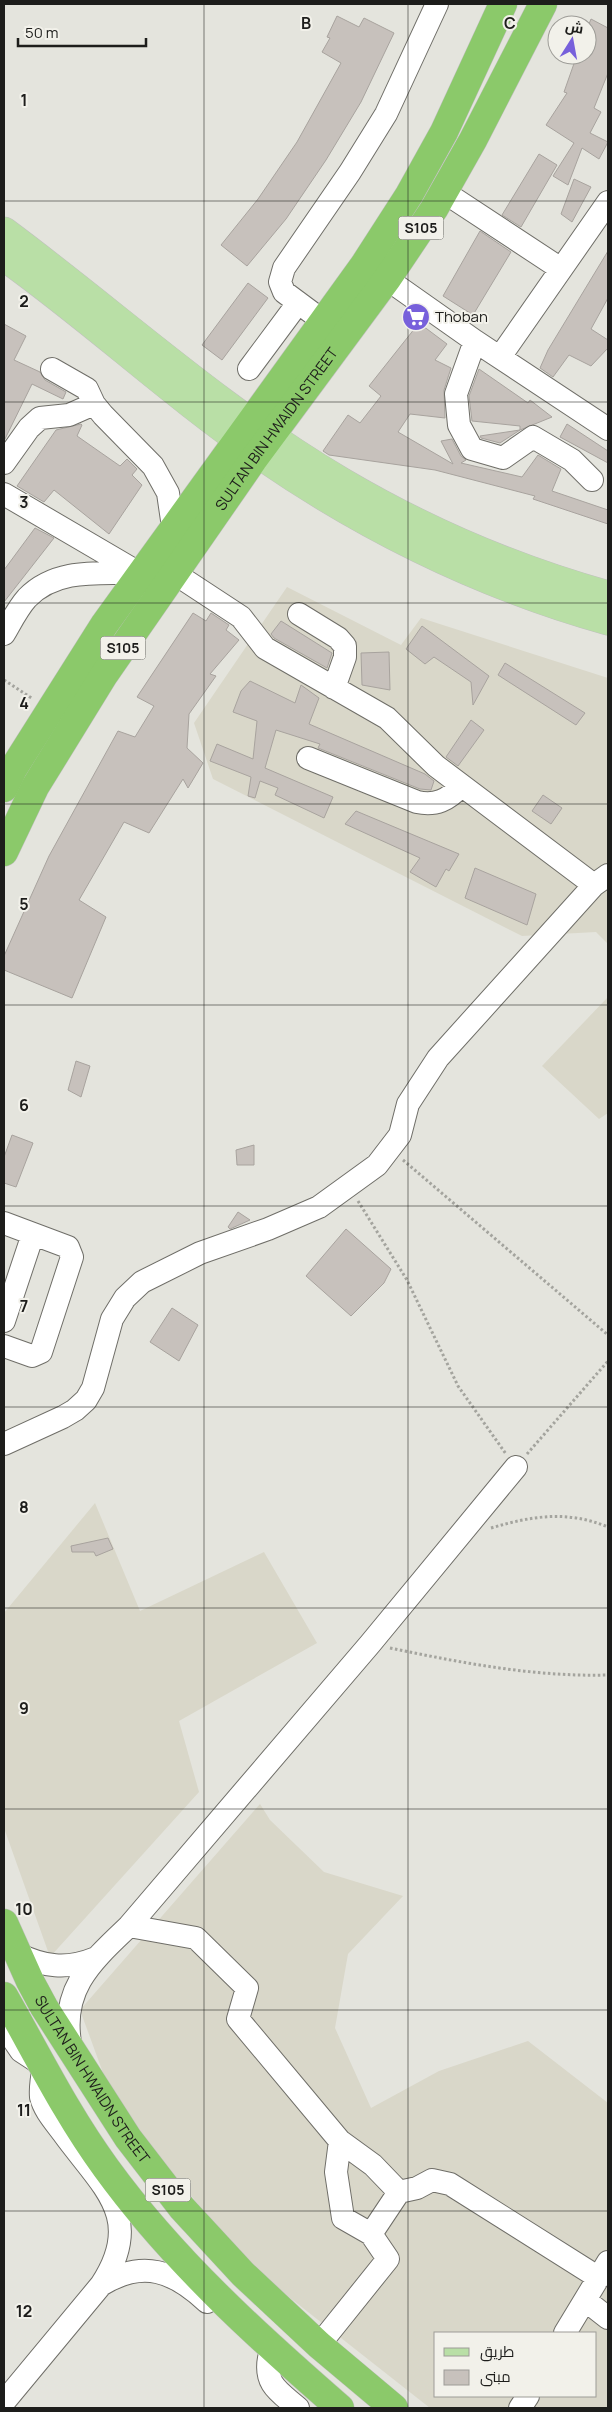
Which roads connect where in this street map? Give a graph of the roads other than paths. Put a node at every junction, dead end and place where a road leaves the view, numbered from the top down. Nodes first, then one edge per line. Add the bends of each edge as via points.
1 (437, 4) edge
2 (503, 4) edge
3 (524, 4) edge
4 (543, 4) edge
5 (473, 140) junction
6 (444, 192) junction
7 (608, 202) edge
8 (4, 231) edge
9 (4, 257) edge
10 (562, 269) junction
11 (387, 279) junction
12 (298, 303) junction
13 (323, 321) junction
14 (475, 341) junction
15 (500, 356) junction
16 (52, 368) dead end
17 (250, 369) dead end
18 (94, 404) junction
19 (608, 429) edge
20 (255, 438) junction
21 (4, 463) edge
22 (592, 480) dead end
23 (4, 494) edge
24 (173, 527) junction
25 (140, 574) junction
26 (174, 574) junction
27 (608, 595) edge
28 (298, 614) dead end
29 (608, 621) edge
30 (4, 634) edge
31 (334, 688) junction
32 (308, 758) dead end
33 (461, 786) junction
34 (4, 788) edge
35 (4, 852) edge
36 (601, 880) edge
37 (4, 1223) edge
38 (33, 1234) junction
39 (4, 1321) edge
40 (4, 1346) edge
41 (4, 1444) edge
42 (516, 1467) road end
43 (4, 1923) edge
44 (129, 1926) junction
45 (16, 1953) junction
46 (96, 1958) junction
47 (4, 1996) edge
48 (4, 2026) edge
49 (72, 2049) junction
50 (50, 2076) junction
51 (128, 2138) junction
52 (340, 2141) junction
53 (399, 2192) junction
54 (371, 2234) junction
55 (604, 2270) edge
56 (101, 2285) junction
57 (585, 2300) junction
58 (608, 2318) edge
59 (566, 2332) edge
60 (319, 2346) junction
61 (280, 2362) junction
62 (527, 2397) edge
63 (4, 2402) edge
64 (298, 2408) edge
65 (340, 2408) edge
66 (394, 2408) edge
67 (520, 2408) edge

1 - 12 street via 386,114 284,268 280,282 284,292
2 - 13 highway, SULTAN BIN HWAIDN STREET / S105 via 444,132 409,195
3 - 5 highway
4 - 5 highway, SULTAN BIN HWAIDN STREET / S105
5 - 6 highway, SULTAN BIN HWAIDN STREET / S105
6 - 10 street
6 - 11 highway, SULTAN BIN HWAIDN STREET / S105
7 - 10 street
8 - 20 main road
9 - 20 main road
10 - 15 street
11 - 14 street
11 - 20 highway, SULTAN BIN HWAIDN STREET / S105
12 - 13 street
12 - 17 street
13 - 20 highway, SULTAN BIN HWAIDN STREET / S105
14 - 15 street
14 - 22 street via 456,394 459,425 472,449 503,458 533,437 572,460
15 - 19 street
16 - 18 street via 83,386
18 - 21 street via 69,415 40,418
18 - 24 street via 160,476 170,499
20 - 24 highway, SULTAN BIN HWAIDN STREET / S105
20 - 26 highway, SULTAN BIN HWAIDN STREET / S105
20 - 27 main road via 478,550 568,584
20 - 29 main road via 328,498 403,541 472,573 559,607
23 - 25 street
24 - 25 highway, SULTAN BIN HWAIDN STREET / S105
25 - 30 street via 77,574 50,582 27,598
25 - 34 highway, SULTAN BIN HWAIDN STREET / S105 via 104,625
26 - 31 street via 241,617 266,648
26 - 35 highway, SULTAN BIN HWAIDN STREET / S105 via 73,724 35,787
28 - 31 street via 338,638 345,646 345,657
31 - 33 street via 387,718
32 - 33 street via 427,804 446,800
33 - 36 street
36 - 41 street via 438,1058 408,1104 400,1135 377,1165 319,1207 200,1253 142,1282 125,1298 112,1319 93,1388 86,1400 63,1417
37 - 38 street
38 - 39 street
38 - 40 street via 68,1247 71,1261 41,1352 32,1356
42 - 44 street
43 - 45 highway, SULTAN BIN HWAIDN STREET / S105
44 - 46 street
44 - 52 street via 196,1938 247,1988 238,2019
45 - 46 street via 63,1967 80,1965
45 - 49 highway, SULTAN BIN HWAIDN STREET / S105 via 44,2007
46 - 49 street via 76,1986 70,2001 68,2033
47 - 50 highway, SULTAN BIN HWAIDN STREET / S105
48 - 50 street via 21,2051
49 - 51 highway, SULTAN BIN HWAIDN STREET / S105
50 - 51 highway via 110,2147 115,2150 125,2148
50 - 56 street via 41,2088 44,2106 108,2193 122,2229 112,2268
50 - 61 highway, SULTAN BIN HWAIDN STREET / S105 via 97,2155 159,2234
51 - 60 highway, SULTAN BIN HWAIDN STREET / S105 via 182,2208 243,2274
52 - 53 street via 373,2165
52 - 54 street via 336,2172 343,2218
53 - 54 street
53 - 55 street via 432,2180 450,2184
54 - 60 street via 388,2259
55 - 57 street
56 - 61 street via 112,2278 137,2271 150,2270 175,2277 196,2292 260,2352
56 - 63 street
57 - 58 street
57 - 59 street
60 - 66 highway, SULTAN BIN HWAIDN STREET / S105
61 - 64 street via 267,2372 270,2381
61 - 65 highway, SULTAN BIN HWAIDN STREET / S105
62 - 67 street

